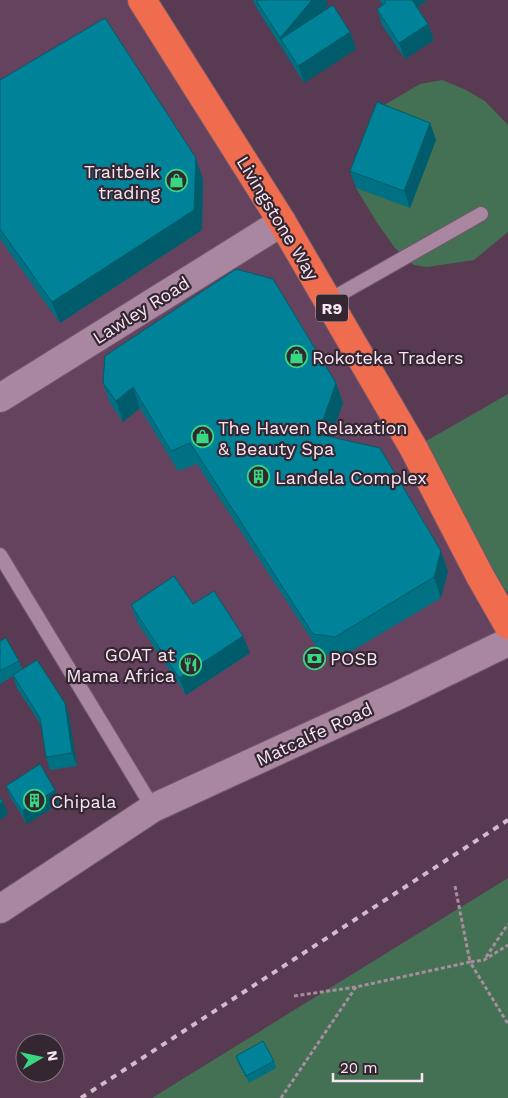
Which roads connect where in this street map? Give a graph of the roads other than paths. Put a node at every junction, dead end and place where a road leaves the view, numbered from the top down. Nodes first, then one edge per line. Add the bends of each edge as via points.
1 (142, 0) edge
2 (481, 214) dead end
3 (282, 222) junction
4 (328, 301) junction
5 (0, 398) edge
6 (0, 555) edge
7 (508, 625) edge
8 (508, 642) edge
9 (153, 808) junction
10 (0, 909) edge

1 - 3 highway, Livingstone Way / R9
2 - 4 lane
3 - 4 highway, Livingstone Way / R9
3 - 5 street, Lawley Road
4 - 7 highway, Livingstone Way / R9 via 414,449
6 - 9 lane
8 - 9 street, Matcalfe Road
9 - 10 street, Matcalfe Road

